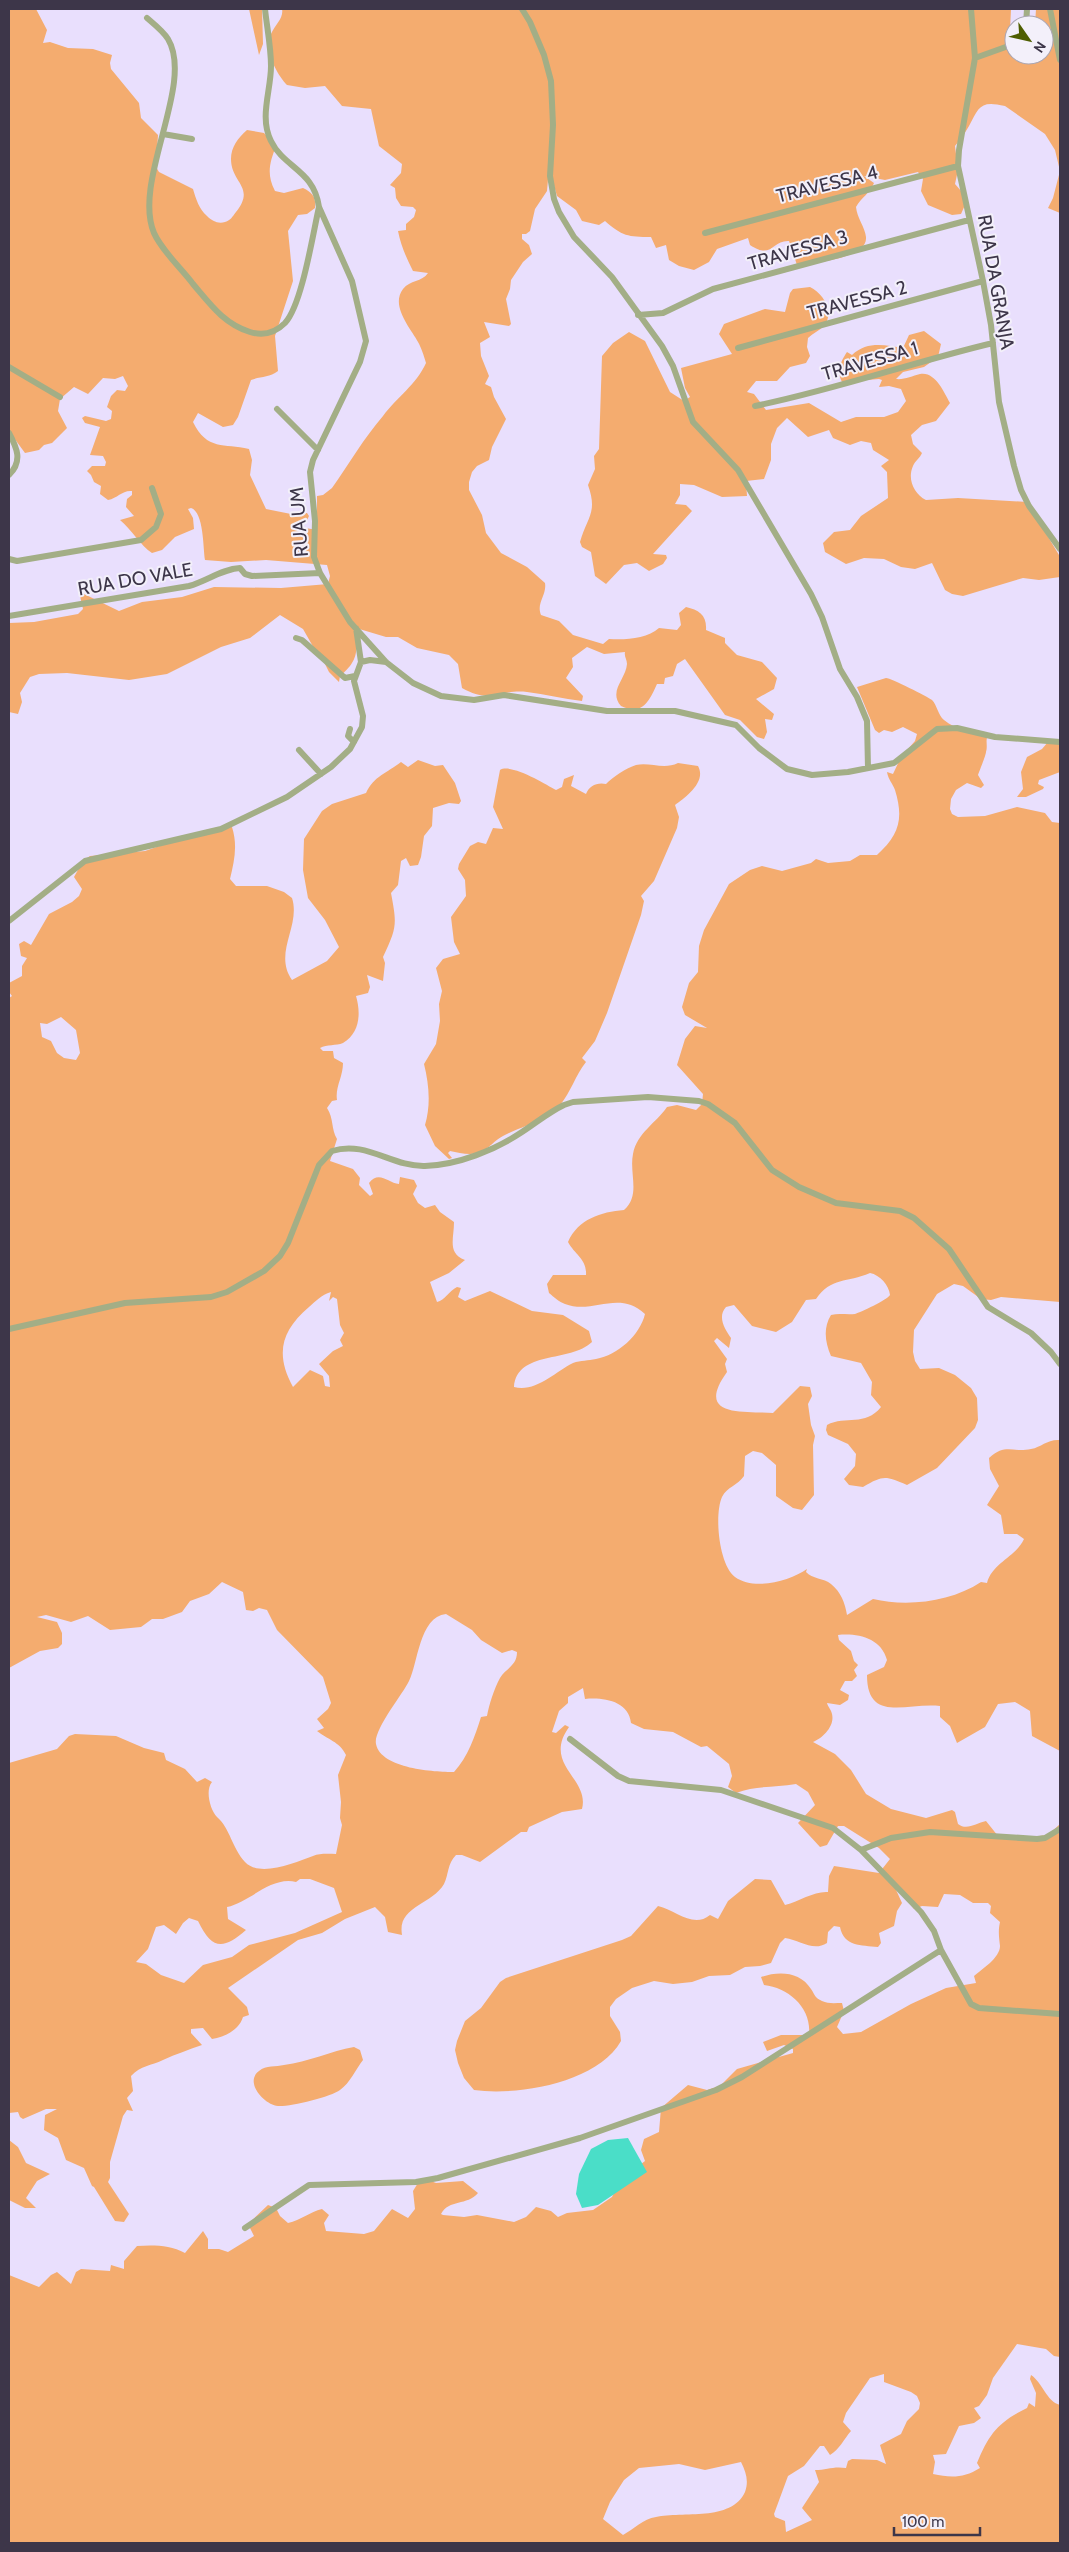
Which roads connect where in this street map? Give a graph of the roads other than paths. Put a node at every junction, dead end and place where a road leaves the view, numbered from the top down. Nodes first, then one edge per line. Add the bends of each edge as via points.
1 (265, 9) edge
2 (522, 9) edge
3 (971, 9) edge
4 (1050, 9) edge
5 (147, 18) dead end
6 (1004, 48) edge
7 (975, 58) junction
8 (1060, 60) edge
9 (163, 134) junction
10 (192, 139) dead end
11 (958, 166) junction
12 (320, 207) junction
13 (969, 220) junction
14 (705, 233) dead end
15 (983, 281) junction
16 (638, 315) junction
17 (993, 343) junction
18 (738, 348) dead end
19 (9, 367) edge
20 (60, 397) dead end
21 (755, 406) dead end
22 (277, 409) dead end
23 (9, 433) edge
24 (318, 450) junction
25 (9, 475) edge
26 (152, 488) dead end
27 (1060, 549) edge
28 (9, 559) edge
29 (320, 573) junction
30 (9, 616) edge
31 (356, 628) junction
32 (296, 638) dead end
33 (361, 662) junction
34 (386, 662) junction
35 (355, 676) junction
36 (350, 729) dead end
37 (354, 742) junction
38 (1060, 742) edge
39 (299, 750) dead end
40 (868, 768) junction
41 (322, 774) junction
42 (9, 921) edge
43 (9, 1328) edge
44 (1060, 1364) edge
45 (570, 1739) dead end
46 (1060, 1829) edge
47 (861, 1850) junction
48 (941, 1950) junction
49 (1060, 2014) edge
50 (245, 2228) dead end

1 - 12 street, RUA UM via 271,68 266,109 268,133 274,146 310,182 318,194
2 - 16 street via 544,55 551,81 550,176 554,200 574,237 612,277
3 - 7 street, RUA DA GRANJA
4 - 8 street
5 - 9 street via 169,40 175,62
6 - 7 street
7 - 11 street, RUA DA GRANJA
9 - 10 street
9 - 12 street via 149,196 154,232 220,316 235,326 251,332 270,333 291,314
11 - 13 street, RUA DA GRANJA
11 - 14 street, TRAVESSA 4
12 - 24 street, RUA UM via 352,280 366,341 360,362
13 - 15 street, RUA DA GRANJA
13 - 16 street, TRAVESSA 3 via 713,289 663,313
15 - 17 street, RUA DA GRANJA
15 - 18 street, TRAVESSA 2
16 - 40 street via 669,356 693,422 738,470 811,594 840,669 867,720
17 - 21 street, TRAVESSA 1 via 805,396
17 - 27 street, RUA DA GRANJA via 999,402 1021,490
19 - 20 street
22 - 24 street
23 - 25 street via 18,449 18,461
24 - 29 street, RUA UM via 310,472 315,522 314,557
26 - 28 street via 161,514 156,527 141,540 17,561
29 - 30 street, RUA DO VALE via 252,576 240,568 227,569 208,581 189,586
29 - 31 street, RUA UM
31 - 33 street
31 - 34 street, RUA UM
32 - 35 street via 346,678
33 - 34 street
33 - 35 street
34 - 40 street, RUA UM via 413,683 441,696 474,700 504,695 608,711 675,711 736,725 787,769 812,775
35 - 37 street via 355,691 363,716 362,727
36 - 37 street via 348,736
37 - 41 street via 341,759
38 - 40 street, RUA UM via 995,737 957,728 937,729 894,763
39 - 41 street
41 - 42 street via 287,797 221,829 85,861
43 - 44 street via 125,1303 211,1297 227,1292 264,1271 280,1256 294,1230 319,1165 332,1151 358,1148 414,1166 437,1165 472,1156 506,1141 573,1102 648,1097 699,1101 715,1108 741,1129 772,1170 828,1200 909,1214 949,1249 988,1307 1031,1333
45 - 47 street via 629,1781 708,1788 735,1794 792,1816 828,1825
46 - 47 street via 1037,1839 930,1832 910,1834
47 - 48 street via 921,1912 934,1931
48 - 49 street via 974,2006
48 - 50 street via 742,2078 716,2090 580,2138 438,2178 416,2182 309,2185

